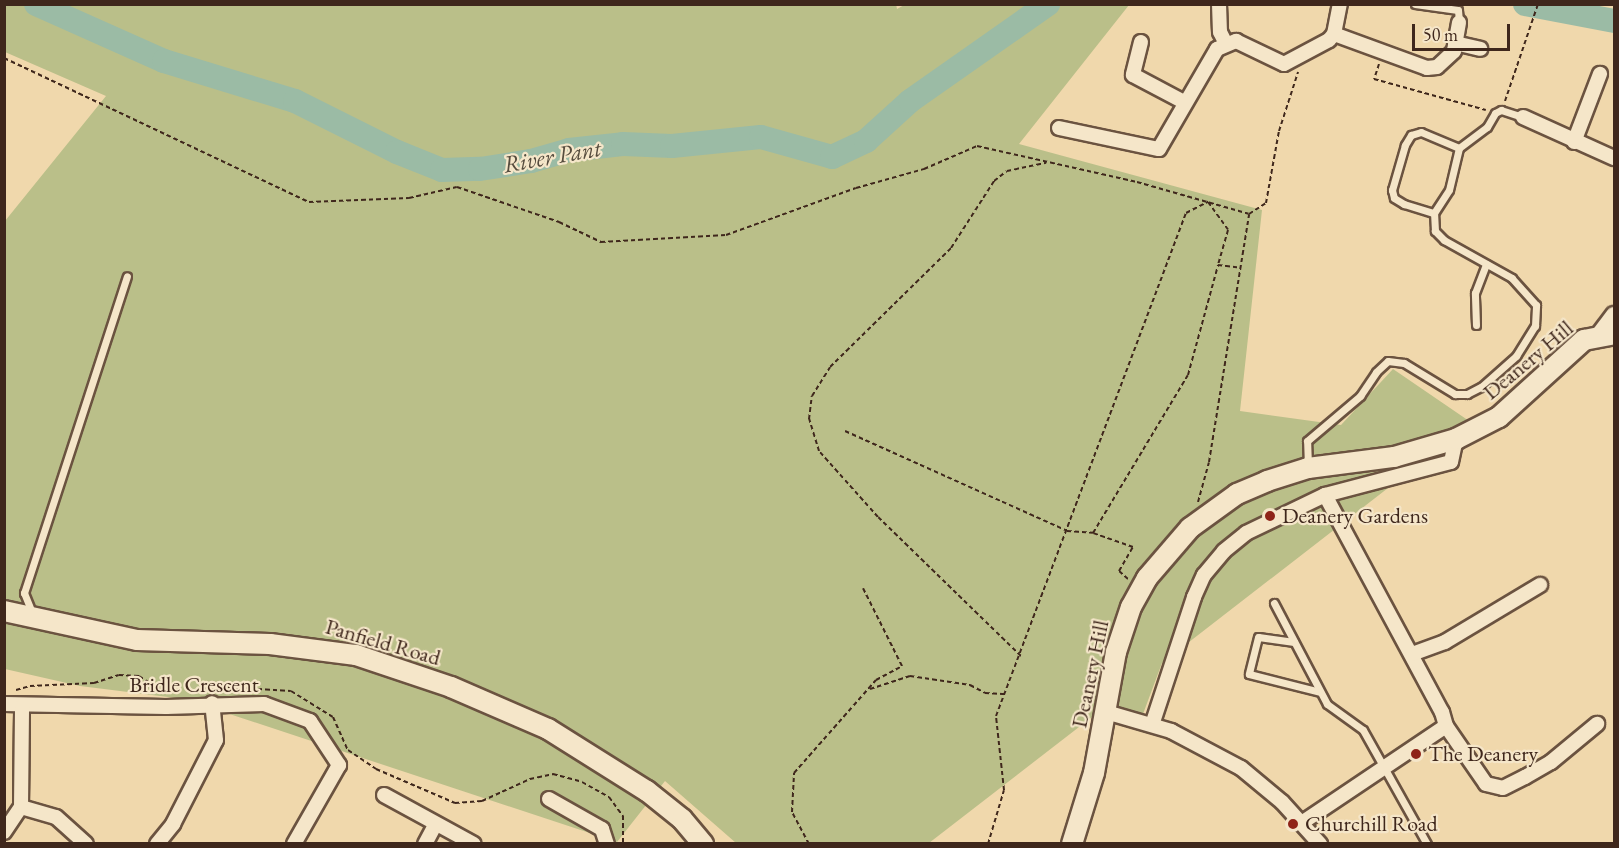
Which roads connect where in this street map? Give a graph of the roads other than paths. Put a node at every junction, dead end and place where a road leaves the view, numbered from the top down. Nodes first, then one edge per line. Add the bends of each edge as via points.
1 (1219, 4) edge
2 (1340, 4) edge
3 (1415, 4) edge
4 (1459, 22) joint
5 (1334, 34) junction
6 (1141, 42) dead end
7 (1455, 43) junction
8 (1226, 44) junction
9 (1480, 49) dead end
10 (1599, 74) dead end
11 (1184, 102) junction
12 (1523, 117) joint
13 (1059, 128) dead end
14 (1574, 142) junction
15 (1459, 148) junction
16 (1614, 158) edge
17 (1434, 213) junction
18 (1486, 264) junction
19 (127, 276) dead end
20 (1614, 315) edge
21 (1476, 325) dead end
22 (1607, 334) edge
23 (1456, 439) junction
24 (1308, 468) junction
25 (1325, 495) junction
26 (1540, 585) dead end
27 (1274, 603) dead end
28 (4, 611) edge
29 (36, 620) junction
30 (1294, 642) junction
31 (1412, 654) junction
32 (1320, 692) junction
33 (212, 703) junction
34 (4, 704) edge
35 (22, 706) junction
36 (1106, 712) junction
37 (1597, 723) dead end
38 (1152, 725) junction
39 (1446, 726) junction
40 (1385, 764) junction
41 (384, 795) dead end
42 (549, 799) dead end
43 (21, 807) junction
44 (1303, 822) junction
45 (435, 825) junction
46 (4, 832) edge
47 (86, 843) edge
48 (157, 843) edge
49 (294, 843) edge
50 (425, 843) edge
51 (474, 843) edge
52 (607, 843) edge
53 (703, 843) edge
54 (1072, 843) edge
55 (1320, 843) edge
56 (1426, 843) edge

1 - 8 street via 1220,32
2 - 5 street
3 - 4 lane via 1458,10
4 - 7 street
5 - 7 street via 1427,68 1437,67 1449,58
5 - 8 street via 1284,64 1236,41
6 - 11 street via 1133,75
7 - 9 street
8 - 11 street via 1209,57
10 - 14 street
11 - 13 street via 1159,149
12 - 14 street
12 - 15 lane via 1498,111 1486,127
14 - 16 street
15 - 17 lane via 1449,190
15 - 17 lane via 1421,132 1411,135 1405,145 1392,190 1394,198
17 - 18 lane via 1435,231 1444,240
18 - 21 lane via 1475,293
18 - 24 lane via 1512,278 1536,305 1535,326 1516,356 1481,387 1455,394 1404,363 1389,362 1376,372 1360,396 1307,441
19 - 29 lane via 24,593
20 - 22 street, Deanery Hill
22 - 23 main road, Deanery Hill via 1574,347 1499,417
23 - 24 main road, Deanery Hill via 1394,457
23 - 25 street via 1451,462
24 - 36 main road, Deanery Hill via 1237,494 1190,528 1165,554 1141,589 1121,633
25 - 31 street
25 - 38 street via 1246,534 1204,574
26 - 31 street via 1445,642
27 - 30 lane
28 - 29 main road, Panfield Road
29 - 53 main road, Panfield Road via 137,640 270,644 356,655 451,687 548,729 647,790
30 - 32 lane
30 - 32 lane via 1258,637 1249,674
31 - 39 street
32 - 40 lane via 1338,715 1363,730
33 - 35 street, Bridle Crescent via 166,707
33 - 48 street via 216,740 173,824
33 - 49 street, Bridle Crescent via 264,704 310,721 339,765
34 - 35 street, Bridle Crescent
35 - 43 street
36 - 38 street
36 - 54 main road, Deanery Hill via 1080,829
37 - 39 street via 1551,762 1503,788 1486,784
38 - 44 street via 1188,738 1241,768
39 - 40 street
40 - 44 street
40 - 56 lane
41 - 45 street
42 - 52 street via 602,830
43 - 46 street
43 - 47 street via 56,817
44 - 55 street
45 - 50 street
45 - 51 street

